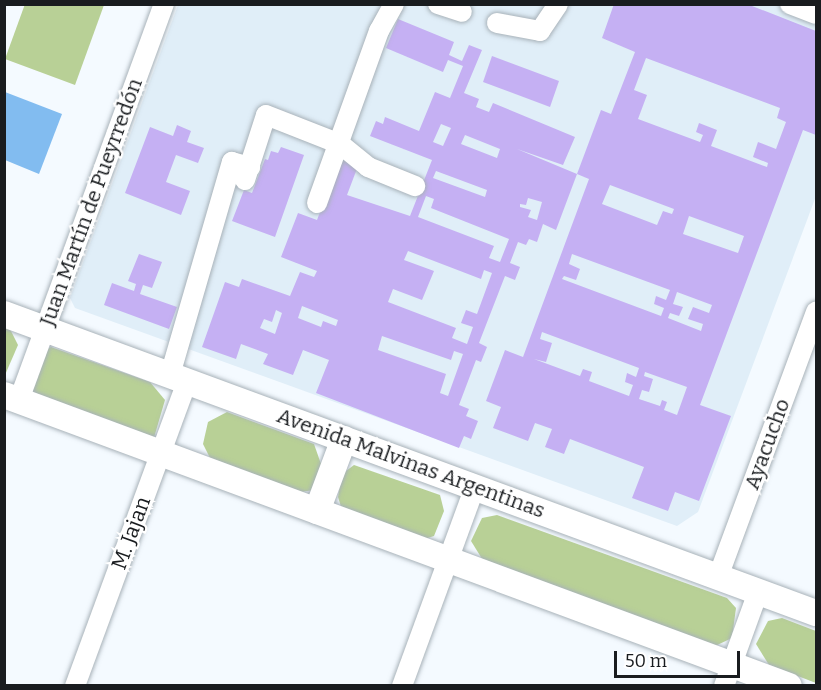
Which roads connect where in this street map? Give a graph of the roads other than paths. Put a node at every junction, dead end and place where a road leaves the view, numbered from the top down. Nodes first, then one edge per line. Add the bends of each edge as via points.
1 (164, 4) edge
2 (394, 4) edge
3 (438, 4) edge
4 (558, 4) edge
5 (790, 4) edge
6 (462, 12) dead end
7 (816, 14) edge
8 (497, 23) dead end
9 (340, 144) junction
10 (415, 186) dead end
11 (317, 203) dead end
12 (4, 314) edge
13 (814, 324) edge
14 (45, 329) junction
15 (178, 378) junction
16 (12, 398) edge
17 (344, 439) junction
18 (161, 453) junction
19 (475, 487) junction
20 (317, 511) junction
21 (448, 559) junction
22 (718, 577) junction
23 (758, 592) junction
24 (816, 613) edge
25 (728, 675) edge
26 (75, 686) edge
27 (402, 686) edge
28 (789, 686) edge

1 - 14 street, Juan Martín de Pueyrredón
2 - 9 street via 379,31
3 - 6 street
4 - 8 street via 540,30
5 - 7 street
9 - 10 street via 368,167
9 - 11 street
9 - 15 street, M. Jajan via 266,115 247,174 232,162
12 - 14 main road, Avenida Malvinas Argentinas
13 - 22 street, Ayacucho
14 - 15 main road, Avenida Malvinas Argentinas
14 - 16 street, Juan Martín de Pueyrredón
15 - 17 main road, Avenida Malvinas Argentinas
15 - 18 street, M. Jajan
16 - 18 main road
17 - 19 main road, Avenida Malvinas Argentinas
17 - 20 main road
18 - 20 main road
18 - 26 street, M. Jajan
19 - 21 street
19 - 22 main road, Avenida Malvinas Argentinas
20 - 21 main road
21 - 25 main road
21 - 27 street
22 - 23 main road, Avenida Malvinas Argentinas
23 - 24 main road, Avenida Malvinas Argentinas
23 - 25 street
25 - 28 main road

